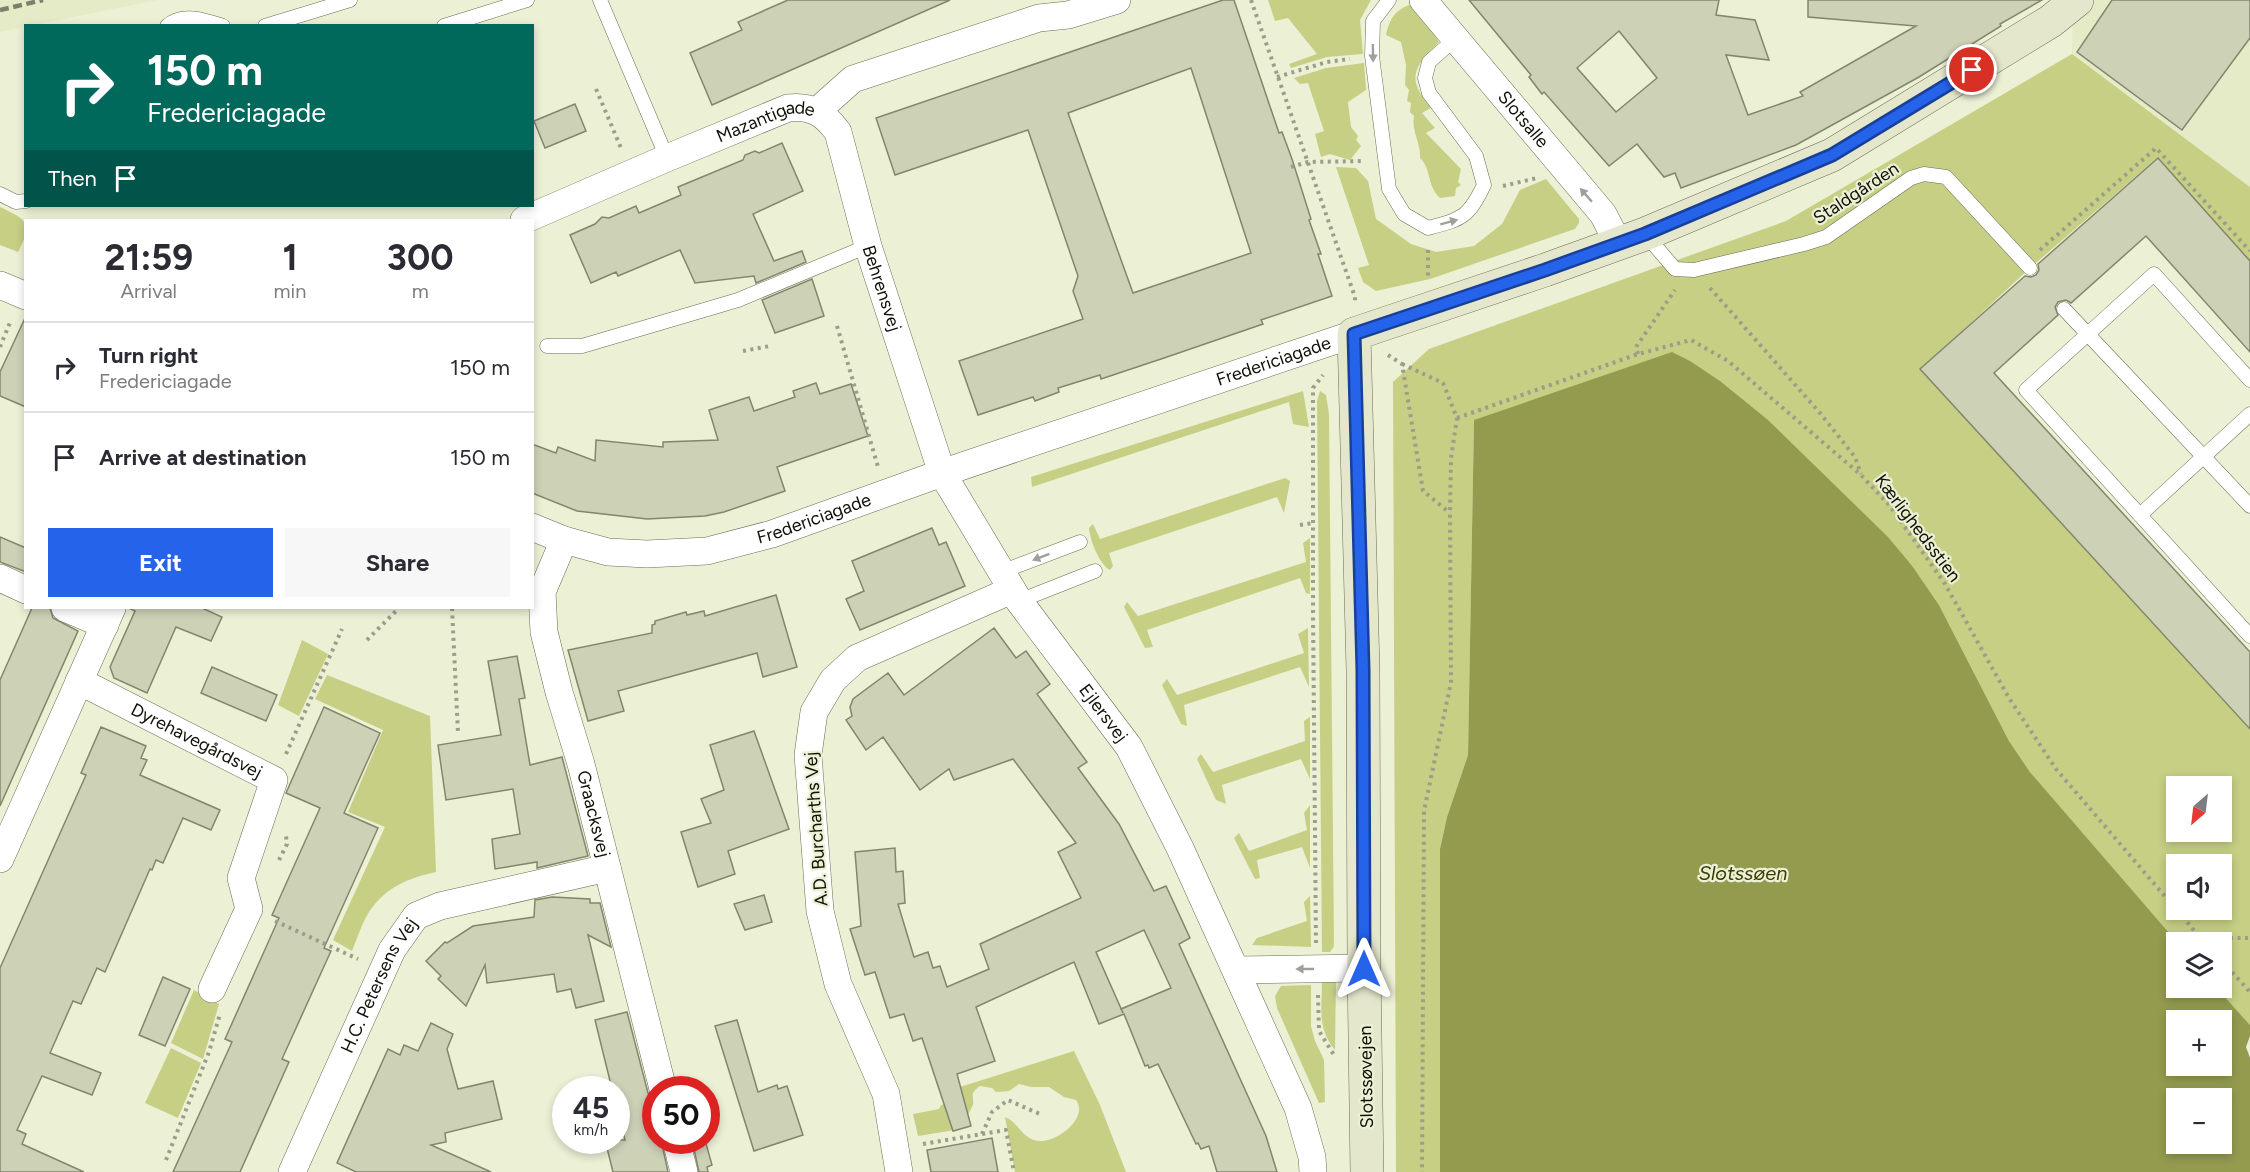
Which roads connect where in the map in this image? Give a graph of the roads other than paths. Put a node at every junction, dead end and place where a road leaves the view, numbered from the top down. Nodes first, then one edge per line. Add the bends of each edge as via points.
1 (350, 0) edge
2 (527, 0) edge
3 (600, 0) edge
4 (1117, 0) edge
5 (1389, 0) edge
6 (1423, 0) edge
7 (2077, 0) edge
8 (1049, 9) edge
9 (169, 24) edge
10 (216, 24) edge
11 (272, 24) edge
12 (450, 24) edge
13 (1455, 39) junction
14 (817, 111) junction
15 (667, 158) junction
16 (0, 194) edge
17 (24, 201) edge
18 (526, 219) edge
19 (1632, 238) junction
20 (868, 246) junction
21 (2027, 266) road end
22 (0, 285) edge
23 (24, 295) edge
24 (2064, 309) dead end
25 (1354, 334) junction
26 (2088, 334) junction
27 (547, 346) dead end
28 (2250, 380) edge
29 (2250, 414) edge
30 (2204, 457) junction
31 (942, 473) junction
32 (2250, 506) edge
33 (2140, 514) junction
34 (534, 528) edge
35 (564, 540) junction
36 (1080, 542) dead end
37 (1095, 571) dead end
38 (0, 578) edge
39 (1011, 588) junction
40 (24, 589) edge
41 (70, 609) edge
42 (109, 616) edge
43 (2250, 636) edge
44 (79, 681) junction
45 (0, 859) edge
46 (607, 868) junction
47 (1364, 969) junction
48 (1236, 970) junction
49 (212, 989) road end
50 (660, 1076) edge
51 (680, 1154) edge
52 (897, 1160) edge
53 (292, 1172) edge
54 (684, 1172) edge
55 (1313, 1172) edge
56 (1367, 1172) edge

1 - 11 lane
2 - 12 lane
3 - 15 lane
4 - 8 street, Mazantigade via 1068,15
5 -> 13 lane via 1373,21 1372,56 1389,189 1404,214 1428,228 1459,220 1474,206 1484,185 1476,156 1429,93 1425,78 1429,62
6 - 13 street, Slotsalle
7 - 19 main road, Fredericiagade via 2051,21 1832,155
8 - 14 street, Mazantigade via 853,79
9 - 10 lane via 182,18
19 -> 13 street, Slotsalle via 1603,214
14 - 15 street, Mazantigade via 802,106 788,108
14 - 20 street, Behrensvej via 838,132
15 - 18 street, Mazantigade
16 - 17 lane via 16,202
19 - 21 lane, Staldgården via 1675,269 1691,270 1826,237 1911,178 1924,174 1946,177
19 - 25 main road, Fredericiagade
20 - 27 lane via 738,300 582,346
20 - 31 street, Behrensvej
22 - 23 street
24 - 26 lane
25 - 31 street, Fredericiagade
25 - 47 main road, Slotssøvejen via 1363,670
26 - 28 lane via 2154,274
26 - 30 lane
26 - 33 lane via 2026,390
29 - 30 lane
30 - 32 lane
30 - 33 lane
31 - 35 street, Fredericiagade via 772,534 707,551 608,552
31 - 39 street, Ejlersvej
33 - 43 lane
34 - 35 street, Fredericiagade
35 - 46 street, Graacksvej via 543,592 544,632
36 -> 39 lane
37 - 39 lane
38 - 40 street
39 - 48 street, Ejlersvej via 1129,747
39 - 52 street, A.D. Burcharths Vej via 857,658 833,680 814,712 808,755 820,910 838,984 886,1094
41 - 42 street
42 - 44 street
44 - 45 street
44 - 49 street, Dyrehavegårdsvej via 274,780 241,878 249,909
46 - 50 street, Graacksvej
46 - 53 street, H.C. Petersens Vej via 440,906 416,916 392,950
47 -> 48 street
47 - 56 main road, Slotssøvejen
48 - 55 street, Ejlersvej via 1298,1108
51 - 54 street

